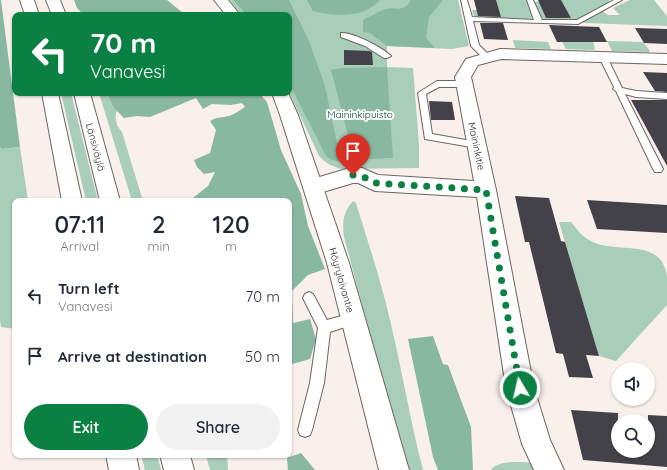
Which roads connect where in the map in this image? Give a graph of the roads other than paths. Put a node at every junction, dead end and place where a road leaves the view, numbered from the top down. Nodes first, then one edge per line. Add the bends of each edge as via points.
1 (27, 0) edge
2 (53, 0) edge
3 (221, 0) edge
4 (464, 0) edge
5 (530, 0) edge
6 (619, 0) edge
7 (31, 12) edge
8 (58, 12) edge
9 (230, 12) edge
10 (470, 19) junction
11 (539, 22) junction
12 (344, 35) dead end
13 (387, 56) dead end
14 (487, 57) junction
15 (603, 57) junction
16 (667, 58) edge
17 (464, 84) junction
18 (618, 89) junction
19 (51, 96) edge
20 (83, 96) edge
21 (281, 96) edge
22 (667, 96) edge
23 (477, 145) junction
24 (658, 169) dead end
25 (313, 187) junction
26 (486, 190) junction
27 (71, 198) edge
28 (109, 198) edge
29 (309, 298) dead end
30 (353, 319) junction
31 (324, 328) junction
32 (305, 430) dead end
33 (122, 458) edge
34 (176, 458) edge
35 (124, 470) edge
36 (179, 470) edge
37 (394, 470) edge
38 (549, 470) edge

1 - 7 main road
2 - 8 main road
3 - 9 main road
4 - 10 lane
5 - 11 lane
6 - 11 lane via 578,22
10 - 11 lane
10 - 14 lane via 475,46
12 - 13 lane via 368,44
14 - 15 main road, Maininkitie via 500,54
14 - 17 main road, Maininkitie via 472,62 463,77
15 - 16 main road, Maininkitie
15 - 18 lane
17 - 23 main road, Maininkitie
17 - 23 lane via 437,84 422,93 428,137
18 - 22 lane via 636,94
18 - 24 lane
19 - 27 main road
20 - 28 main road, Länsiväylä
21 - 25 main road, Höyrylaivantie
23 - 26 main road, Maininkitie
25 - 26 main road via 358,191 367,189 375,183
25 - 30 main road, Höyrylaivantie
26 - 38 main road, Maininkitie via 520,388 537,444
29 - 31 lane
30 - 31 lane
30 - 37 main road, Höyrylaivantie
31 - 32 lane via 317,383
33 - 35 main road
34 - 36 main road

